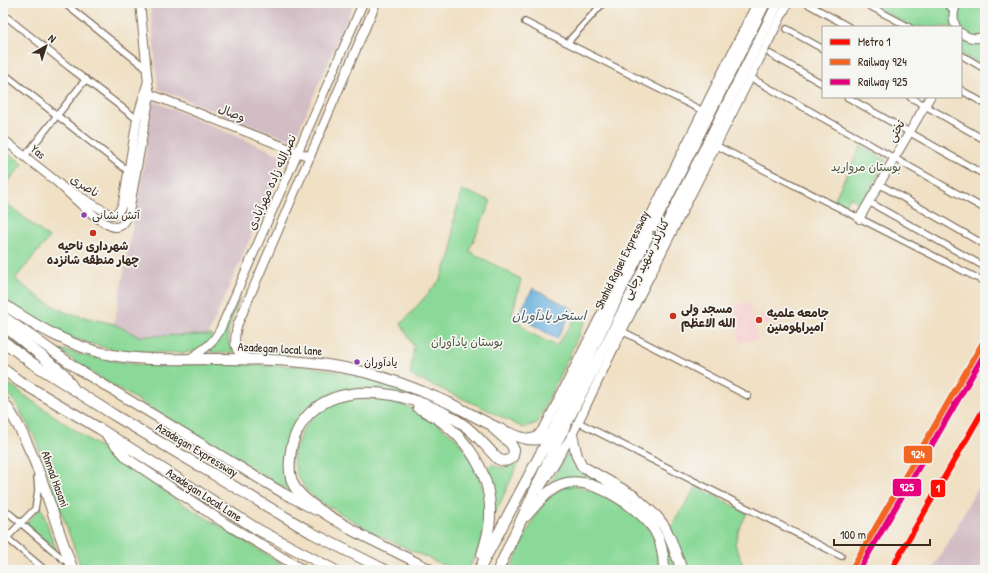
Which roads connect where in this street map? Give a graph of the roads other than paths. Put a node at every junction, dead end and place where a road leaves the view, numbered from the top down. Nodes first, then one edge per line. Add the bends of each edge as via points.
1 (64, 3) edge
2 (140, 3) edge
3 (363, 3) edge
4 (376, 3) edge
5 (603, 3) edge
6 (757, 3) edge
7 (765, 3) edge
8 (778, 3) edge
9 (788, 3) edge
10 (806, 3) edge
11 (864, 3) edge
12 (946, 3) edge
13 (955, 7) edge
14 (3, 14) edge
15 (525, 22) dead end
16 (847, 26) edge
17 (907, 26) edge
18 (956, 26) edge
19 (787, 29) dead end
20 (962, 37) edge
21 (985, 37) edge
22 (566, 43) junction
23 (822, 47) edge
24 (770, 54) dead end
25 (962, 56) edge
26 (146, 68) junction
27 (985, 69) edge
28 (3, 73) edge
29 (753, 79) dead end
30 (86, 80) junction
31 (822, 83) edge
32 (962, 91) edge
33 (147, 93) junction
34 (849, 98) edge
35 (912, 98) edge
36 (929, 98) edge
37 (985, 104) edge
38 (925, 105) junction
39 (703, 111) junction
40 (57, 116) junction
41 (137, 119) junction
42 (910, 132) junction
43 (3, 139) edge
44 (985, 140) edge
45 (717, 146) junction
46 (298, 152) junction
47 (25, 156) junction
48 (310, 157) junction
49 (894, 159) junction
50 (128, 171) junction
51 (985, 175) edge
52 (58, 184) junction
53 (879, 184) junction
54 (869, 202) junction
55 (985, 209) edge
56 (859, 219) junction
57 (985, 245) edge
58 (985, 267) edge
59 (624, 269) junction
60 (625, 282) junction
61 (985, 282) edge
62 (614, 289) junction
63 (3, 304) edge
64 (3, 316) edge
65 (3, 325) edge
66 (619, 330) junction
67 (3, 341) edge
68 (189, 359) junction
69 (252, 360) junction
70 (3, 369) edge
71 (76, 392) junction
72 (387, 395) junction
73 (748, 396) dead end
74 (3, 401) edge
75 (578, 422) junction
76 (487, 423) junction
77 (100, 429) junction
78 (552, 432) junction
79 (572, 435) junction
80 (530, 439) junction
81 (37, 464) junction
82 (3, 508) edge
83 (520, 523) junction
84 (20, 524) junction
85 (358, 533) junction
86 (5, 540) edge
87 (841, 556) dead end
88 (72, 568) edge
89 (46, 570) edge
90 (304, 570) edge
91 (334, 570) edge
92 (385, 570) edge
93 (432, 570) edge
94 (479, 570) edge
95 (498, 570) edge
96 (664, 570) edge
97 (682, 570) edge

1 - 26 street
2 - 26 street, ناصری
3 - 46 street, نصرالله زاده مهرآبادی
4 - 48 street, نصرالله زاده مهرآبادی
5 - 22 street
6 - 39 street, کنارگذر شهید رجایی
7 - 60 highway, Shahid Rajaei Expressway
8 - 66 highway, Shahid Rajaei Expressway
9 - 45 street, کنارگذر شهید رجایی
10 - 16 street
11 - 17 street
12 - 13 street
13 - 18 street via 953,18
14 - 30 street
15 - 22 street
19 - 23 street
20 - 21 street
22 - 39 street
24 - 31 street
25 - 27 street
26 - 33 street, ناصری
28 - 40 street
29 - 49 street
30 - 40 street
30 - 41 street
32 - 37 street
33 - 41 street, ناصری
33 - 46 street, وصال
33 - 52 street, ناصری via 129,212 121,226 108,226
34 - 42 street
35 - 38 street
36 - 38 street, تختی
38 - 42 street, تختی
38 - 44 street
39 - 59 street, کنارگذر شهید رجایی
40 - 47 street
40 - 50 street
41 - 50 street, ناصری
42 - 49 street, تختی
42 - 51 street
43 - 47 street, Yas
45 - 56 street
45 - 66 street, کنارگذر شهید رجایی
46 - 48 street, وصال
46 - 68 street, نصرالله زاده مهرآبادی via 220,330 214,341
47 - 52 street, Yas
48 - 69 street, نصرالله زاده مهرآبادی via 237,326 234,342 244,357
49 - 53 street, تختی
49 - 55 street
50 - 52 street, ناصری via 124,203 116,214 111,215
53 - 54 street, تختی
53 - 57 street
54 - 56 street, تختی
54 - 58 street
56 - 61 street
59 - 60 main road
59 - 62 street, کنارگذر شهید رجایی
60 - 62 main road
60 - 78 highway, Shahid Rajaei Expressway
62 - 80 street, کنارگذر شهید رجایی via 545,426
63 - 68 highway, Azadegan local lane via 61,339 88,349 111,355 147,359
64 - 85 main road via 81,371 283,493
65 - 71 highway via 64,374
66 - 73 street
66 - 75 street, کنارگذر شهید رجایی
66 - 83 highway, Shahid Rajaei Expressway via 560,436
67 - 71 highway, Azadegan Expressway
68 - 69 highway, Azadegan local lane
69 - 76 highway, Azadegan local lane via 331,365 365,372 405,384
70 - 77 highway via 19,382
71 - 92 highway, Azadegan Expressway via 312,532
72 - 76 highway via 418,402 449,416 472,432 498,459 511,459 514,450 511,444
72 - 85 highway via 348,394 323,403 300,425 292,444 290,476 295,488 304,498
72 - 94 highway via 424,411 447,425 469,448 481,468 488,491 490,516
74 - 81 highway, Ahmad Hasani
75 - 79 street, کنارگذر شهید رجایی
75 - 87 street
76 - 80 highway, Azadegan local lane
77 - 90 main road, Azadegan Local Lane via 128,459 223,522
77 - 91 highway via 257,528
78 - 80 highway via 541,439
78 - 94 highway, Shahid Rajaei Expressway
79 - 83 street, کنارگذر شهید رجایی
79 - 97 highway via 582,466 634,496 657,517 670,538
81 - 84 street via 38,490 35,509
81 - 88 highway, Ahmad Hasani
82 - 84 street
83 - 95 highway, Shahid Rajaei Expressway
83 - 96 highway via 552,489 565,483 586,483 619,498 644,518 655,531 662,547
84 - 86 street
84 - 88 street
85 - 93 main road
86 - 89 street

